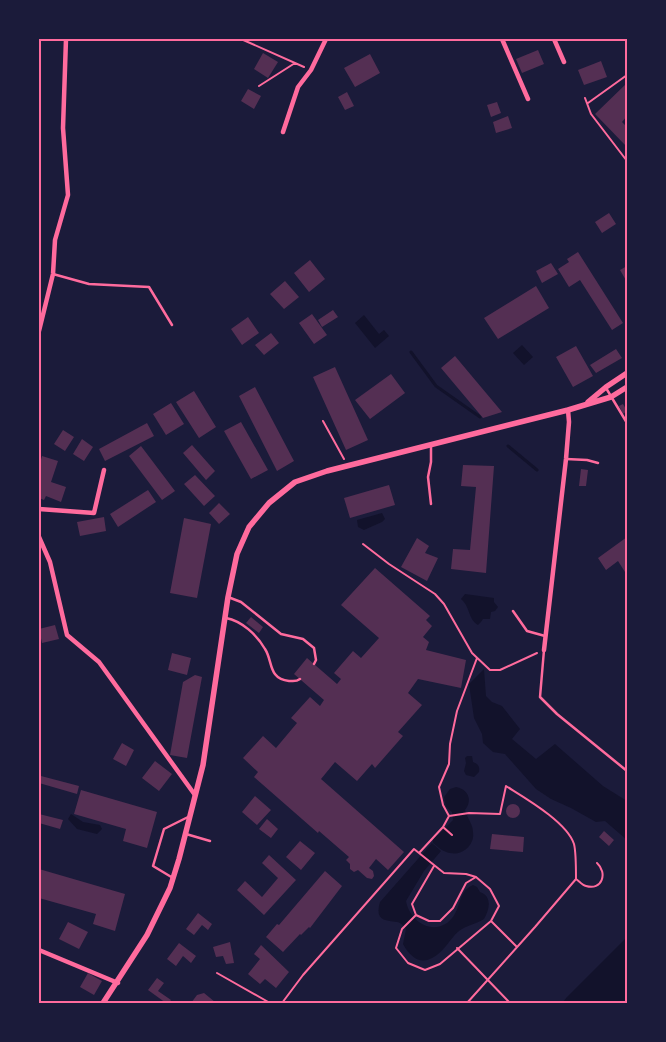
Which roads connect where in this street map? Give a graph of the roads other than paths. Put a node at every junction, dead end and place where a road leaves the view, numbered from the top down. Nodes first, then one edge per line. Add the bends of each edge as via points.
1 (66, 39) edge
2 (326, 39) edge
3 (502, 39) edge
4 (554, 39) edge
5 (564, 62) dead end
6 (528, 100) dead end
7 (283, 132) dead end
8 (53, 274) junction
9 (172, 325) dead end
10 (39, 331) edge
11 (627, 373) edge
12 (606, 387) junction
13 (627, 387) edge
14 (611, 397) junction
15 (586, 404) junction
16 (568, 410) junction
17 (627, 423) edge
18 (431, 444) junction
19 (566, 459) junction
20 (598, 462) dead end
21 (104, 470) dead end
22 (431, 504) dead end
23 (39, 509) edge
24 (39, 537) edge
25 (228, 597) junction
26 (513, 611) dead end
27 (225, 617) junction
28 (545, 636) junction
29 (544, 650) joint
30 (314, 664) dead end
31 (300, 679) dead end
32 (627, 771) edge
33 (195, 795) junction
34 (191, 815) junction
35 (186, 834) junction
36 (210, 841) dead end
37 (173, 878) junction
38 (39, 950) edge
39 (118, 982) junction
40 (103, 1003) edge

1 - 8 street via 62,128 68,195 55,240
2 - 7 street via 311,70 298,87
3 - 6 street
4 - 5 street
8 - 9 lane via 89,284 149,287
8 - 10 street
11 - 12 street
12 - 14 lane
12 - 15 street
13 - 14 street
14 - 15 street
14 - 17 lane
15 - 16 street
16 - 18 street
16 - 19 street
18 - 22 lane via 428,477
18 - 25 street via 296,482 269,503 249,527 236,554
19 - 20 lane
19 - 28 street
21 - 23 street via 94,513
24 - 33 street via 50,562 67,635 99,662
25 - 27 street
25 - 30 lane via 241,602 281,634 303,639 314,648
26 - 28 lane via 527,631
27 - 31 lane via 236,620 249,630 266,650 271,670 283,680
27 - 33 street via 203,765
28 - 29 street
29 - 32 lane via 540,697
33 - 34 street
34 - 35 street
34 - 37 lane via 164,829 153,866
35 - 36 lane
35 - 37 street
37 - 39 street via 147,935
38 - 39 street
39 - 40 street

